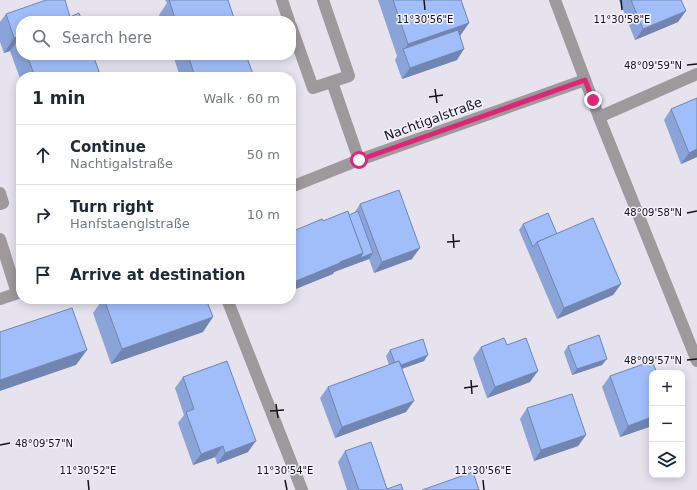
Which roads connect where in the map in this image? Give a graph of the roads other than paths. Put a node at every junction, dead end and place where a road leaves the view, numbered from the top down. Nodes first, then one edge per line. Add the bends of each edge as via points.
1 (282, 0) edge
2 (323, 0) edge
3 (555, 0) edge
4 (287, 16) edge
5 (296, 40) edge
6 (697, 74) edge
7 (585, 80) junction
8 (332, 82) junction
9 (599, 117) junction
10 (359, 160) junction
11 (296, 185) edge
12 (0, 193) edge
13 (0, 204) edge
14 (0, 239) edge
15 (16, 284) edge
16 (16, 294) edge
17 (0, 299) edge
18 (229, 304) edge
19 (697, 361) edge
20 (302, 490) edge

1 - 4 street
2 - 8 street via 349,76
3 - 7 street
5 - 8 street via 313,88
6 - 9 street
7 - 9 street
7 - 10 street, Nachtigalstraße
8 - 10 street
9 - 19 street
10 - 11 street, Nachtigalstraße
12 - 13 street via 4,203
14 - 15 street
16 - 17 street
18 - 20 street

